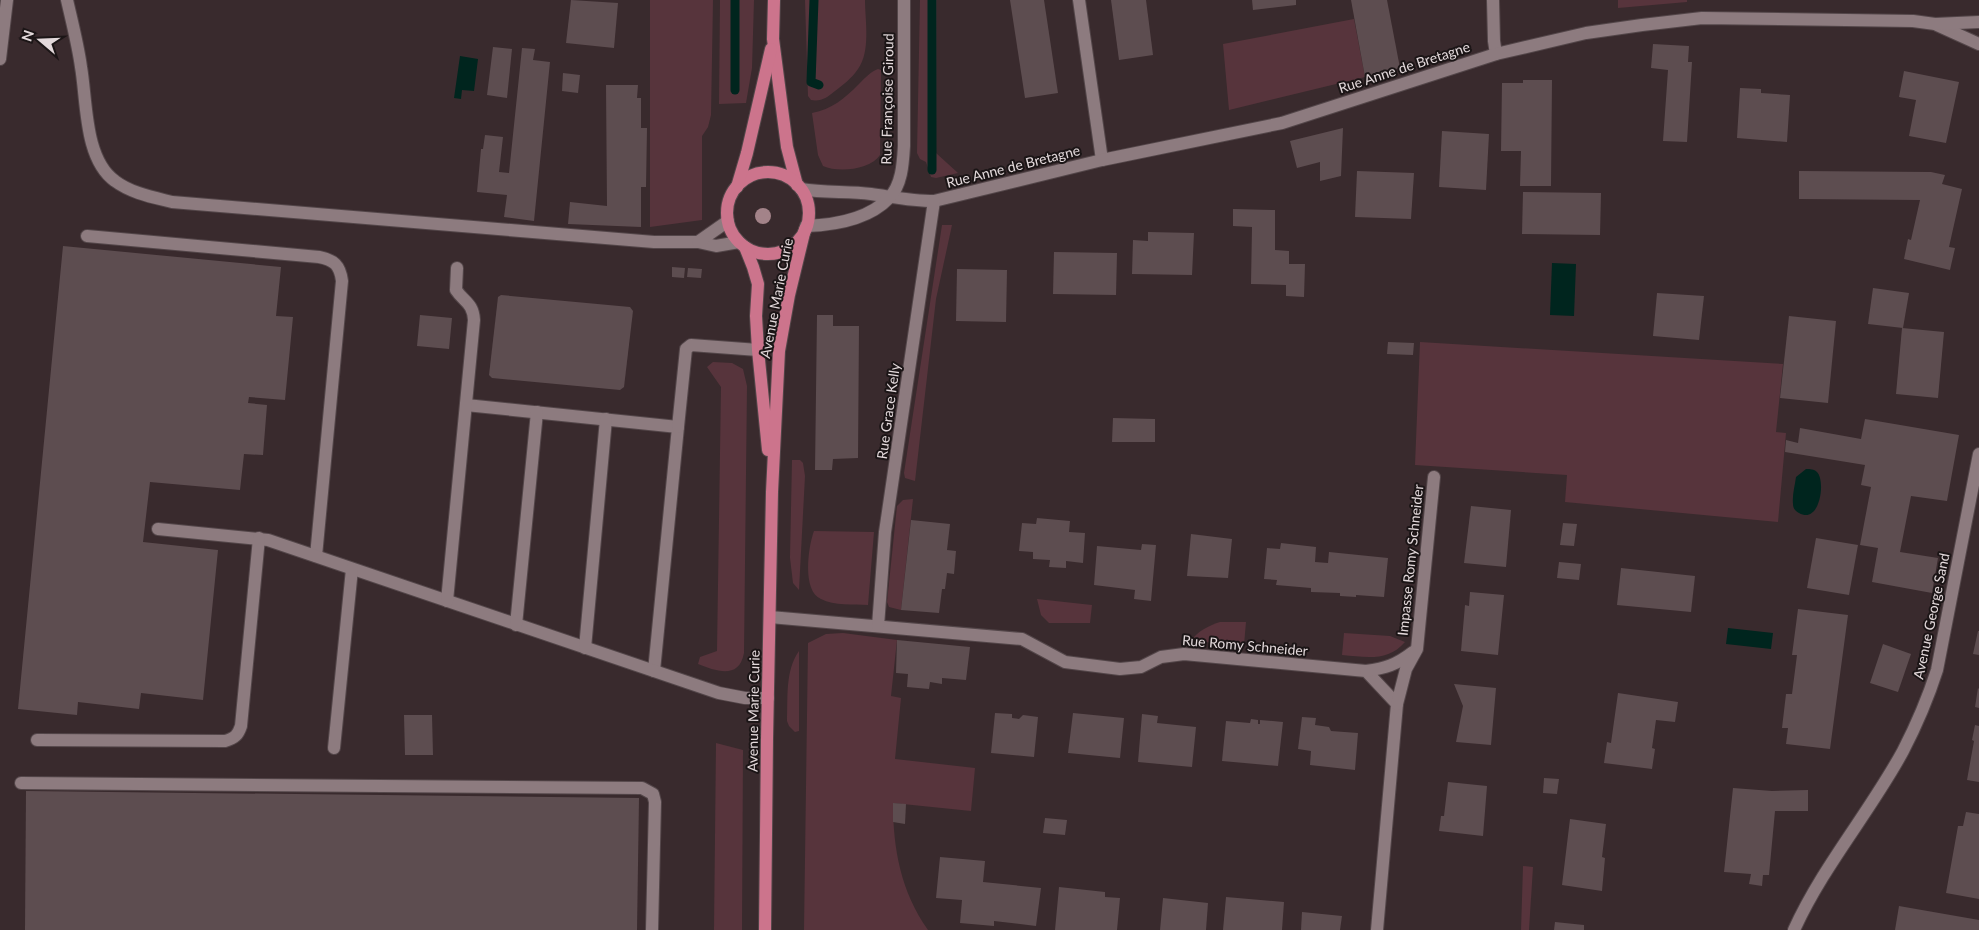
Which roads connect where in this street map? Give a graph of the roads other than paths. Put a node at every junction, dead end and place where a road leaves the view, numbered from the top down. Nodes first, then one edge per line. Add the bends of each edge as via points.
1 (7, 0) edge
2 (67, 0) edge
3 (774, 0) edge
4 (904, 0) edge
5 (1079, 0) edge
6 (1493, 0) edge
7 (1979, 22) edge
8 (1935, 24) junction
9 (773, 39) junction
10 (1979, 44) edge
11 (1496, 54) junction
12 (0, 59) edge
13 (1102, 160) junction
14 (737, 187) junction
15 (799, 188) junction
16 (890, 197) junction
17 (934, 201) junction
18 (728, 221) junction
19 (806, 228) junction
20 (87, 236) dead end
21 (698, 242) junction
22 (742, 245) junction
23 (457, 268) dead end
24 (758, 350) junction
25 (466, 405) junction
26 (537, 412) junction
27 (606, 419) junction
28 (678, 427) junction
29 (1979, 454) edge
30 (1434, 476) dead end
31 (772, 492) junction
32 (158, 529) dead end
33 (259, 538) junction
34 (316, 556) junction
35 (352, 569) junction
36 (447, 601) junction
37 (770, 617) junction
38 (516, 624) junction
39 (878, 626) junction
40 (585, 648) junction
41 (1417, 649) junction
42 (1366, 670) junction
43 (654, 671) junction
44 (768, 698) junction
45 (1397, 704) junction
46 (37, 740) dead end
47 (334, 748) dead end
48 (21, 783) dead end
49 (652, 930) edge
50 (765, 930) edge
51 (1377, 930) edge
52 (1794, 930) edge

1 - 12 street
2 - 21 street via 81,66 89,130 98,162 114,181 139,194 172,202 654,242
3 - 9 main road
4 - 16 street, Rue Françoise Giroud via 904,153 901,171
5 - 13 street
6 - 11 street
7 - 8 street, Rue Anne de Bretagne
8 - 10 street, Rue Anne de Bretagne
8 - 11 street, Rue Anne de Bretagne via 1702,18 1586,34
9 - 14 main road
9 - 15 main road via 787,147
11 - 13 street, Rue Anne de Bretagne via 1282,123
13 - 17 street, Rue Anne de Bretagne
14 - 15 main road via 752,175 772,172 791,179
14 - 18 main road via 728,203
15 - 16 street, Rue Anne de Bretagne
15 - 19 main road via 805,196 808,211
16 - 17 street, Rue Anne de Bretagne
16 - 19 street via 873,210 841,223
17 - 39 street, Rue Grace Kelly via 885,532
18 - 21 street
18 - 22 main road
19 - 22 main road via 793,245 784,250 764,254
19 - 31 main road, Avenue Marie Curie via 779,351
20 - 34 street via 319,257 336,263 341,270 342,281
21 - 22 street via 716,246
22 - 24 main road, Avenue Marie Curie via 758,284
23 - 25 street via 456,290 474,311
24 - 28 street via 691,345 686,349
24 - 31 main road, Avenue Marie Curie
25 - 26 street
25 - 36 street
26 - 27 street
26 - 38 street
27 - 28 street
27 - 40 street
28 - 43 street
29 - 52 street, Avenue George Sand via 1937,670 1927,700 1902,752 1812,893
30 - 41 street, Impasse Romy Schneider
31 - 37 main road, Avenue Marie Curie
32 - 33 street
33 - 34 street
33 - 46 street via 239,734 225,741
34 - 35 street
35 - 36 street
35 - 47 street
36 - 38 street
37 - 39 street, Rue Romy Schneider
37 - 44 main road, Avenue Marie Curie
38 - 40 street
39 - 42 street, Rue Romy Schneider via 1022,639 1065,662 1120,669 1141,667 1161,657 1184,654
40 - 43 street
41 - 42 street, Impasse Romy Schneider via 1398,663
41 - 45 street via 1406,669
42 - 45 street
43 - 44 street via 719,693
44 - 50 main road, Avenue Marie Curie
45 - 51 street
48 - 49 street via 642,788 653,794 655,802

